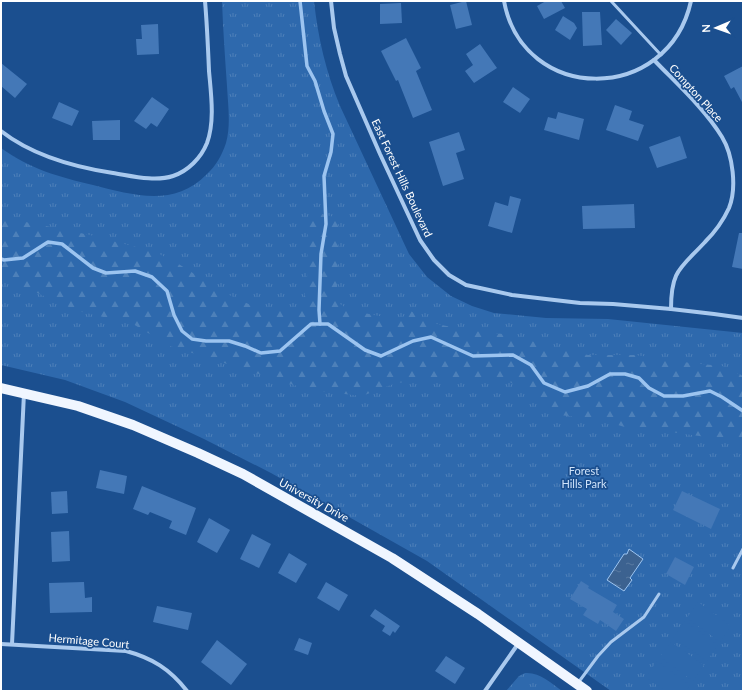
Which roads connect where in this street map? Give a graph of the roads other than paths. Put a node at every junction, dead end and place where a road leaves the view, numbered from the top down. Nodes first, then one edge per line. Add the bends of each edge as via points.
1 (205, 1) edge
2 (331, 1) edge
3 (504, 1) edge
4 (611, 1) edge
5 (691, 1) edge
6 (660, 55) junction
7 (654, 60) junction
8 (1, 131) edge
9 (671, 309) junction
10 (743, 318) edge
11 (1, 388) edge
12 (24, 393) junction
13 (743, 549) edge
14 (733, 568) dead end
15 (659, 594) dead end
16 (1, 644) edge
17 (12, 644) junction
18 (518, 644) junction
19 (577, 684) junction
20 (187, 691) edge
21 (485, 691) edge
22 (587, 691) edge

1 - 8 street via 211,97 210,129 203,151 190,167 164,178 98,170 30,150
2 - 9 street, East Forest Hills Boulevard via 340,54 353,94 420,240 449,275 466,285 512,295 580,303
3 - 7 street via 509,21 524,45 534,56 559,71 586,78 615,78 642,68
4 - 6 lane
5 - 6 street via 681,30
6 - 7 street
7 - 9 street, Compton Place via 710,120 723,138 732,166 732,195 729,206 719,226 676,274 672,284
9 - 10 street, East Forest Hills Boulevard
11 - 12 main road, University Drive
12 - 17 street
12 - 18 main road, University Drive via 78,406 133,425 243,474 392,558 478,614
13 - 14 lane
15 - 19 lane via 644,617 611,642
16 - 17 street, Hermitage Court
17 - 20 street, Hermitage Court via 126,651 157,663
18 - 19 main road, University Drive
18 - 21 street
19 - 22 main road, University Drive

